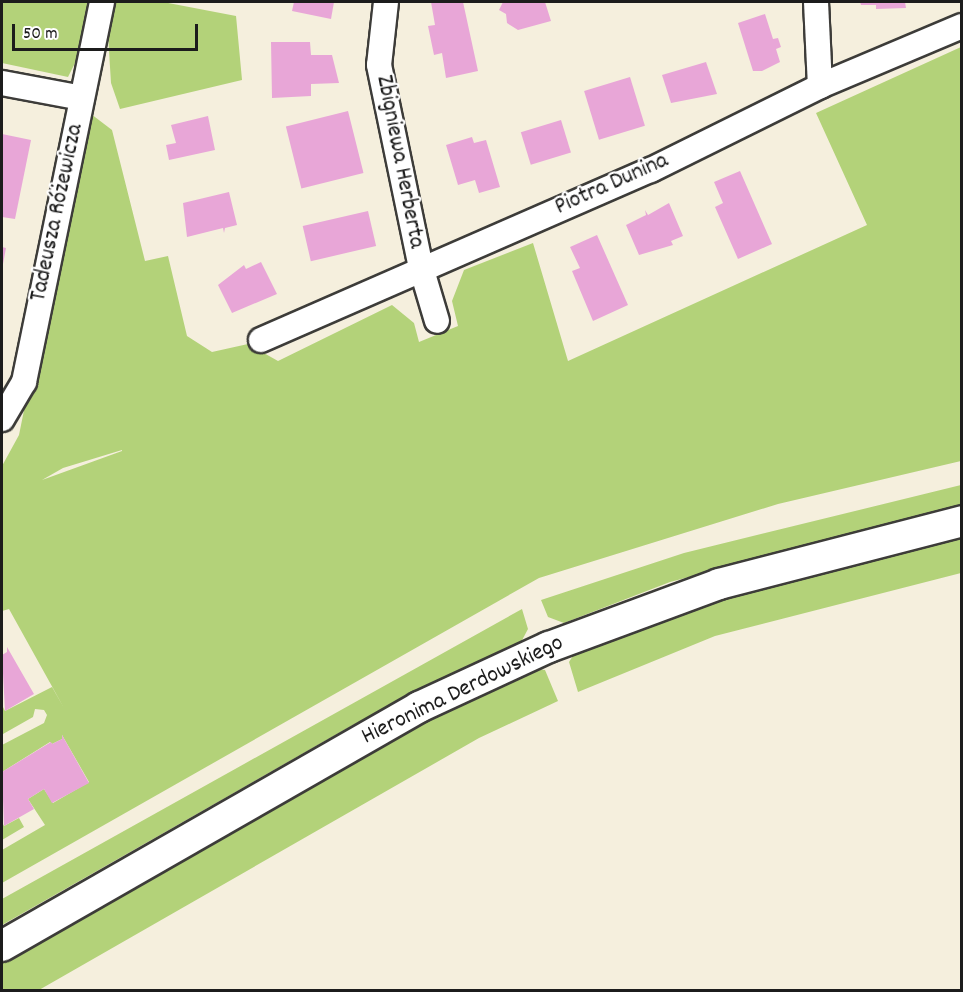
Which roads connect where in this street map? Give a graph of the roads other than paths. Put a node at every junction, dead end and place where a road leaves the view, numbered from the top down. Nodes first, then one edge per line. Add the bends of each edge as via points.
1 (102, 2) edge
2 (386, 2) edge
3 (816, 2) edge
4 (962, 26) edge
5 (2, 83) edge
6 (820, 86) junction
7 (82, 98) junction
8 (421, 267) junction
9 (437, 321) dead end
10 (261, 340) dead end
11 (2, 419) edge
12 (962, 521) edge
13 (2, 946) edge

1 - 7 street, Tadeusza Różewicza
2 - 8 street, Zbigniewa Herberta via 379,65
3 - 6 street
4 - 6 street, Piotra Dunina
5 - 7 street
6 - 8 street, Piotra Dunina via 651,170
7 - 11 street, Tadeusza Różewicza via 24,382
8 - 9 street, Zbigniewa Herberta
8 - 10 street, Piotra Dunina
12 - 13 main road, Hieronima Derdowskiego via 719,584 549,646 419,707

